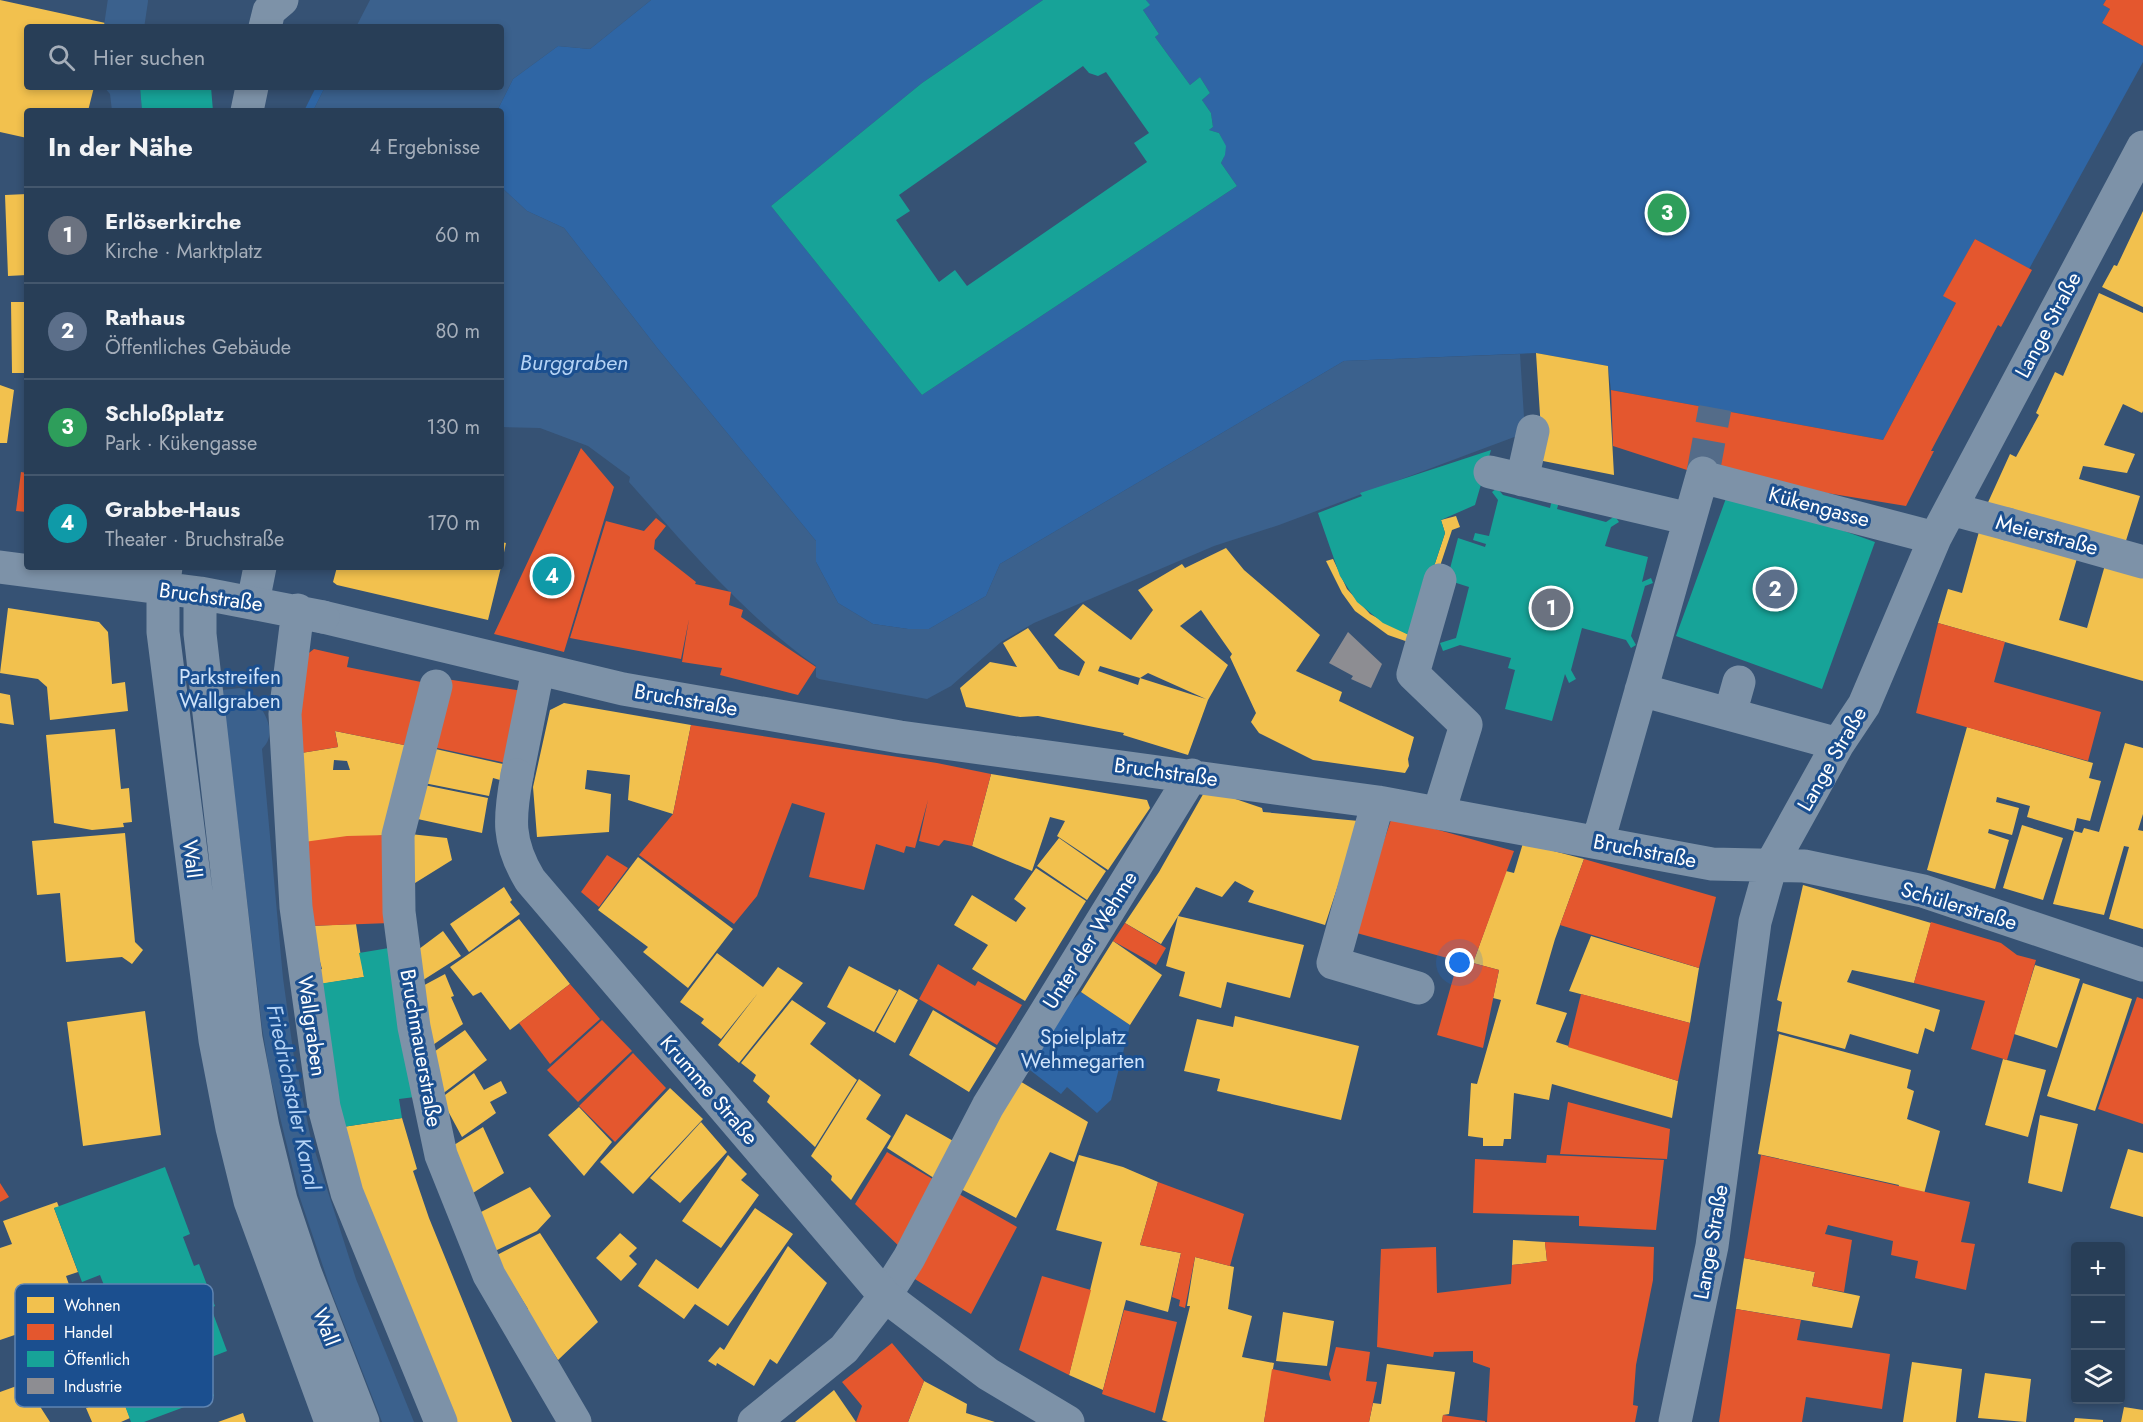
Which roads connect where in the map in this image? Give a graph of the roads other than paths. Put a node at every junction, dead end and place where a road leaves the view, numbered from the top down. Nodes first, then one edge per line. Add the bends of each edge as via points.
1 (282, 0) edge
2 (266, 24) edge
3 (251, 90) edge
4 (248, 108) edge
5 (2143, 147) edge
6 (1533, 431) dead end
7 (1490, 472) dead end
8 (1522, 480) junction
9 (1951, 509) junction
10 (1690, 519) junction
11 (1935, 538) junction
12 (2143, 562) edge
13 (0, 567) edge
14 (24, 569) edge
15 (45, 570) edge
16 (259, 570) edge
17 (164, 578) edge
18 (1440, 580) dead end
19 (200, 593) junction
20 (254, 602) junction
21 (310, 614) junction
22 (444, 647) junction
23 (538, 670) junction
24 (1738, 682) dead end
25 (1641, 690) junction
26 (1730, 714) junction
27 (1838, 744) junction
28 (1192, 775) junction
29 (1378, 802) junction
30 (1439, 812) junction
31 (1598, 842) junction
32 (1771, 865) junction
33 (2143, 965) edge
34 (1418, 988) dead end
35 (248, 1128) junction
36 (885, 1296) junction
37 (331, 1422) edge
38 (363, 1422) edge
39 (441, 1422) edge
40 (575, 1422) edge
41 (754, 1422) edge
42 (1068, 1422) edge
43 (1675, 1422) edge

1 - 2 street via 269,11
3 - 4 street
5 - 9 street, Lange Straße
6 - 8 street
7 - 8 street
8 - 10 street
9 - 11 street, Lange Straße
9 - 12 street, Meierstraße
10 - 11 street, Kükengasse via 1703,475
10 - 25 street
11 - 27 street, Lange Straße via 1864,705
13 - 14 street, Bruchstraße
15 - 17 street, Bruchstraße
16 - 20 street
17 - 19 street, Bruchstraße
17 - 35 street, Wall via 163,632 213,1030
18 - 30 street via 1413,674 1466,725
19 - 20 street, Bruchstraße
19 - 35 street, Wall via 200,634 246,1038
20 - 21 street, Bruchstraße
21 - 22 street, Bruchstraße
21 - 39 street, Wallgraben via 285,725 296,907 324,1107 347,1193
22 - 23 street, Bruchstraße
22 - 40 street, Bruchmauerstraße via 399,835 399,912 414,1027 441,1155 485,1266
23 - 28 street, Bruchstraße via 623,690 900,737
23 - 36 street, Krumme Straße via 510,827 516,858 530,880
24 - 26 street
25 - 26 street
25 - 31 street
26 - 27 street
27 - 32 street, Lange Straße
28 - 29 street, Bruchstraße
28 - 36 street, Unter der Wehme via 988,1106
29 - 30 street, Bruchstraße
29 - 34 street via 1333,963
30 - 31 street, Bruchstraße
31 - 32 street, Bruchstraße via 1712,864
32 - 33 street, Schülerstraße via 1804,866 1923,891
32 - 43 street, Lange Straße via 1755,922 1712,1246
35 - 37 street, Wall via 250,1201
35 - 38 street, Wall via 281,1200
36 - 41 street, Unter der Wehme via 844,1349
36 - 42 street, Krumme Straße via 988,1374

